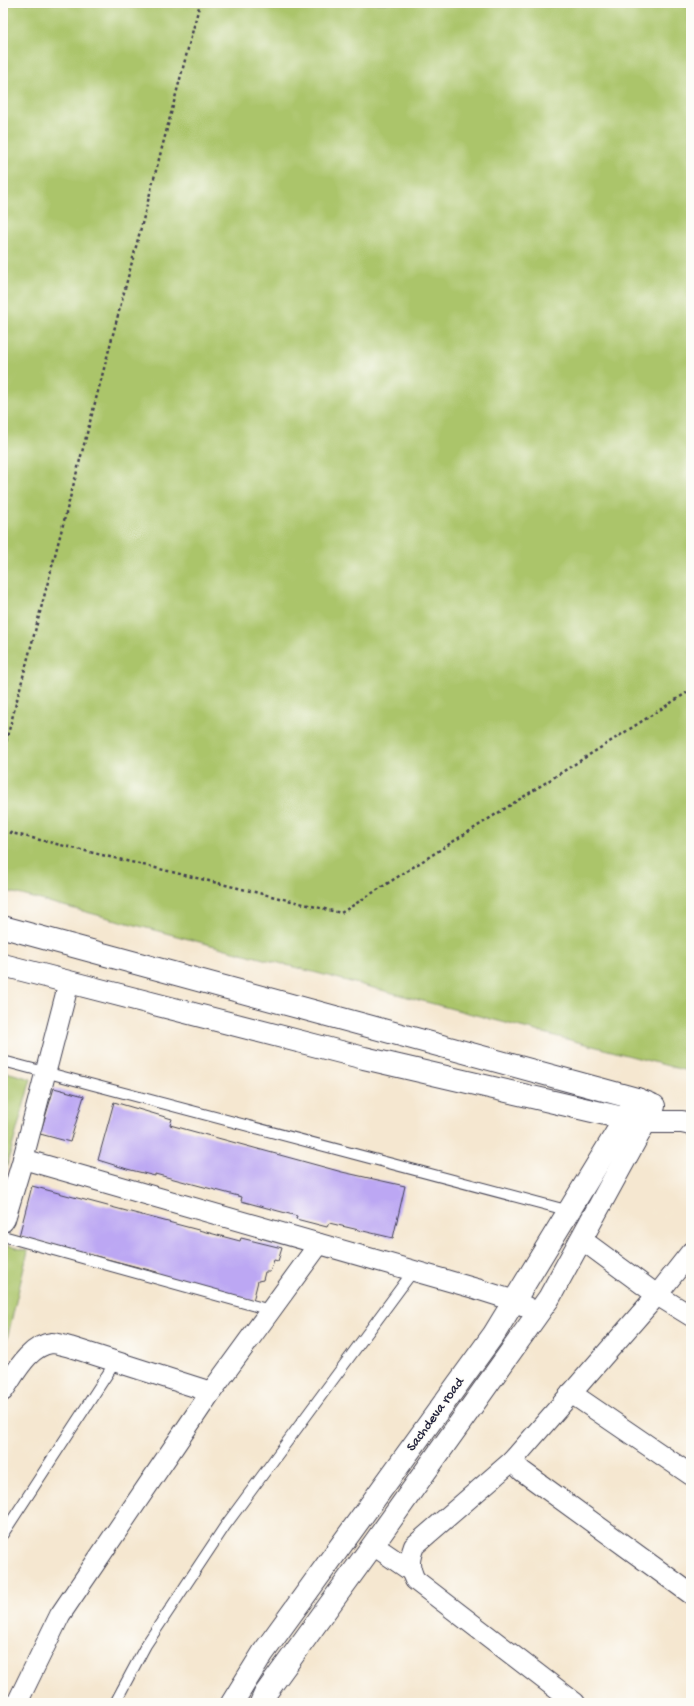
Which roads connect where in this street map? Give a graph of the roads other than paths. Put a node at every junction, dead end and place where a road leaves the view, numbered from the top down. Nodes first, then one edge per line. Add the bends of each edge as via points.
1 (3, 927) edge
2 (3, 965) edge
3 (69, 982) junction
4 (3, 1061) edge
5 (46, 1072) junction
6 (641, 1112) junction
7 (686, 1123) edge
8 (23, 1159) junction
9 (570, 1211) junction
10 (3, 1222) edge
11 (3, 1236) edge
12 (581, 1239) junction
13 (319, 1244) junction
14 (691, 1252) edge
15 (414, 1270) junction
16 (657, 1295) junction
17 (515, 1301) junction
18 (270, 1310) junction
19 (538, 1313) junction
20 (691, 1316) edge
21 (116, 1361) junction
22 (3, 1391) edge
23 (211, 1392) junction
24 (572, 1393) junction
25 (512, 1461) junction
26 (691, 1475) edge
27 (3, 1534) edge
28 (373, 1545) junction
29 (411, 1571) junction
30 (691, 1594) edge
31 (17, 1703) edge
32 (115, 1703) edge
33 (232, 1703) edge
34 (261, 1703) edge
35 (575, 1703) edge

1 - 6 street
2 - 3 street
3 - 5 street
3 - 6 street via 364,1058
4 - 5 lane
5 - 8 street
5 - 9 lane
6 - 7 street
6 - 9 street, Sachdeva road
6 - 12 street, Sachdeva road
8 - 10 street
8 - 13 street
9 - 17 street, Sachdeva road
11 - 18 lane
12 - 16 street
12 - 19 street, Sachdeva road
13 - 15 street
13 - 18 street
14 - 16 street
15 - 17 street
15 - 32 lane via 225,1526 146,1646
16 - 20 street
16 - 24 street
17 - 19 street
17 - 33 street, Sachdeva road via 494,1334 263,1653
18 - 23 street
19 - 28 street, Sachdeva road
21 - 22 street via 52,1343 39,1347 28,1357
21 - 23 street
21 - 27 lane
23 - 31 street via 60,1615
24 - 25 street
24 - 26 street
25 - 29 street via 414,1546 409,1559
25 - 30 street via 522,1471
28 - 29 street
28 - 34 street, Sachdeva road
29 - 35 street via 415,1580

